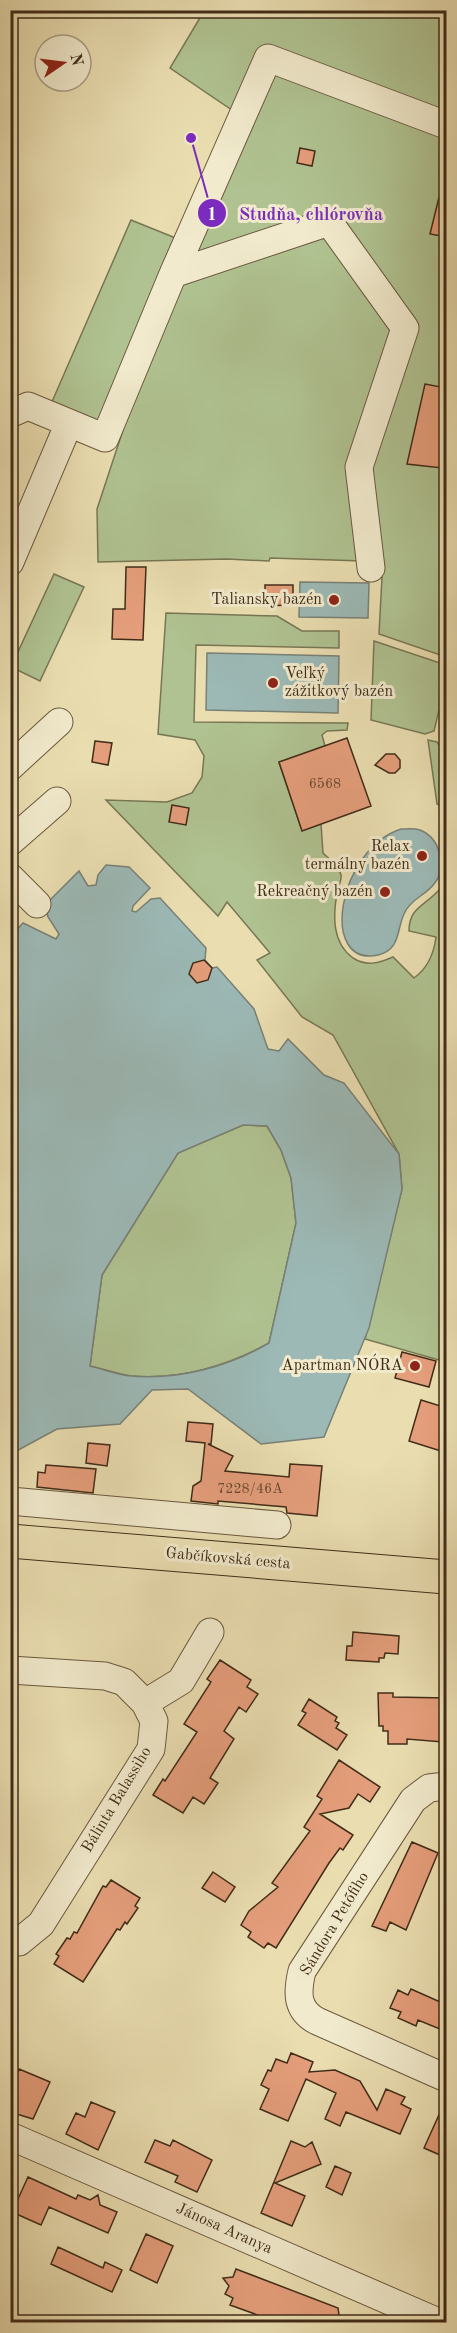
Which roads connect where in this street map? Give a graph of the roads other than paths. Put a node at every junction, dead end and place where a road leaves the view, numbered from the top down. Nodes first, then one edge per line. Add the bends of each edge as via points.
1 (447, 124) edge
2 (173, 274) junction
3 (10, 414) edge
4 (69, 423) junction
5 (10, 562) edge
6 (371, 568) dead end
7 (59, 722) dead end
8 (10, 767) edge
9 (57, 801) dead end
10 (10, 842) edge
11 (10, 877) edge
12 (37, 904) dead end
13 (10, 1501) edge
14 (277, 1525) dead end
15 (10, 1541) edge
16 (447, 1577) edge
17 (210, 1632) dead end
18 (10, 1670) edge
19 (146, 1702) junction
20 (447, 1786) edge
21 (10, 1942) edge
22 (447, 2078) edge
23 (10, 2136) edge
24 (438, 2322) edge

1 - 2 street via 268,58
2 - 4 street via 105,438
2 - 6 street via 328,222 405,328 359,467
3 - 4 street via 28,406
4 - 5 street
7 - 8 street
9 - 10 street
11 - 12 street
13 - 14 street
15 - 16 main road, Gabčíkovská cesta
17 - 19 street via 181,1681
18 - 19 street via 105,1676 124,1682
19 - 21 street, Bálinta Balassiho via 154,1721 151,1749 41,1924 19,1942
20 - 22 street, Sándora Petőfiho via 429,1788 413,1800 302,1971 298,1998 308,2016 317,2021
23 - 24 street, Jánosa Aranya

